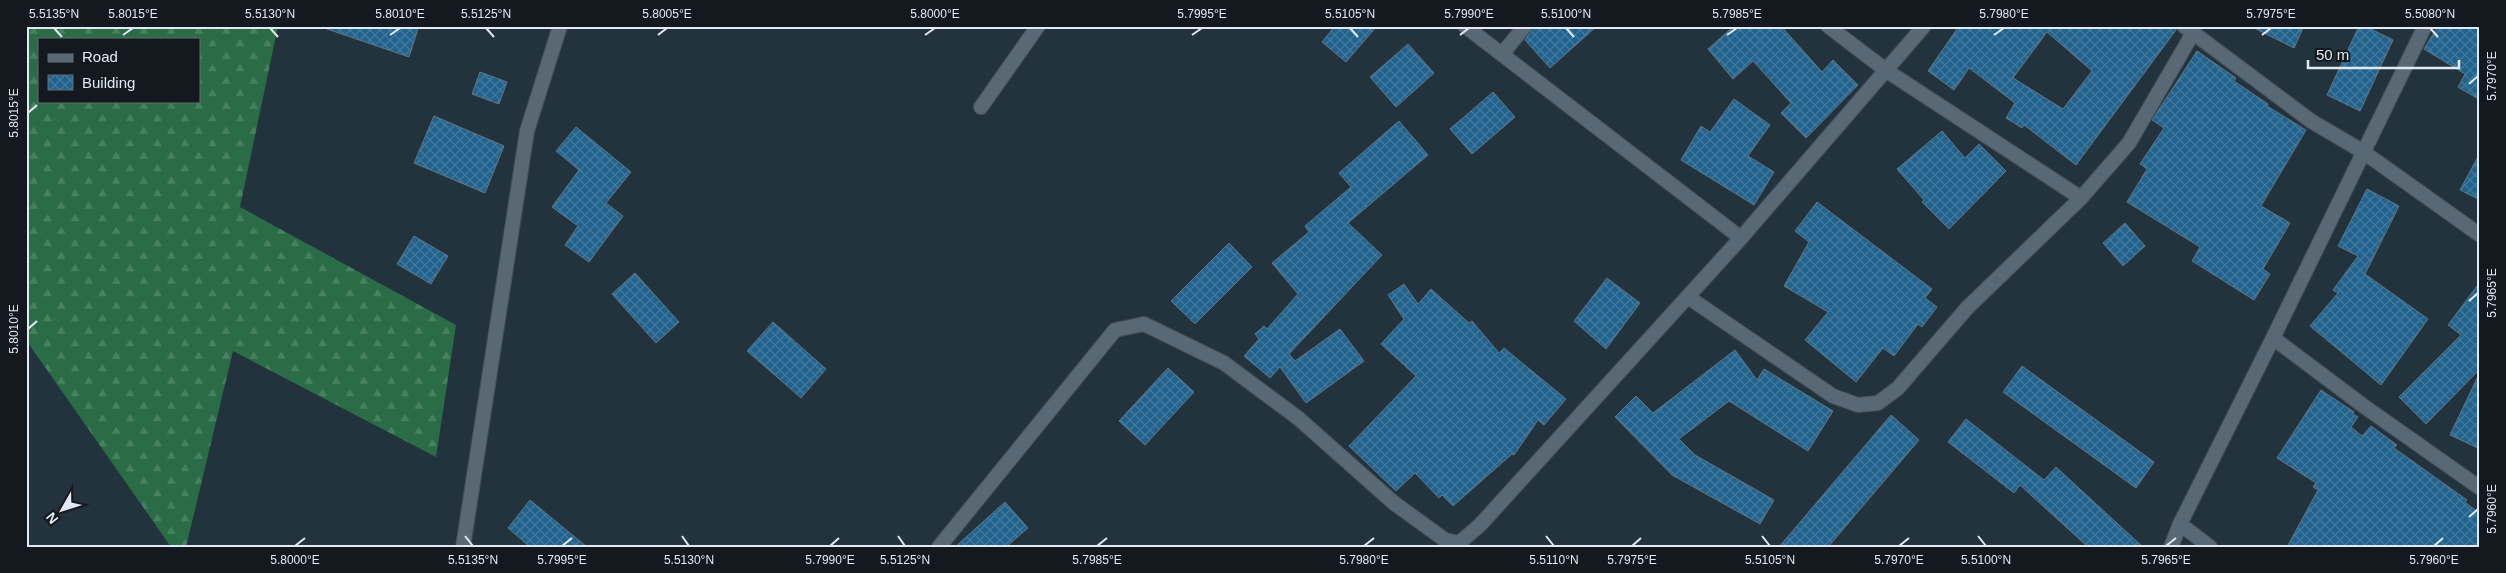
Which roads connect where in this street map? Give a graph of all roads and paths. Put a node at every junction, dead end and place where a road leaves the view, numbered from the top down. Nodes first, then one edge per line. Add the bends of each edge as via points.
1 (560, 26) edge
2 (1038, 26) edge
3 (1465, 26) edge
4 (1525, 26) edge
5 (1828, 26) edge
6 (1924, 26) edge
7 (2425, 26) edge
8 (2189, 30) edge
9 (1502, 54) junction
10 (1887, 71) junction
11 (981, 107) dead end
12 (2362, 151) junction
13 (2081, 198) junction
14 (2480, 235) edge
15 (1741, 238) junction
16 (1688, 297) junction
17 (2273, 338) junction
18 (2480, 488) edge
19 (2180, 524) junction
20 (1458, 545) edge
21 (463, 547) edge
22 (939, 547) edge
23 (2171, 547) edge
24 (2210, 547) edge

1 - 21 street via 527,131
2 - 11 street
3 - 9 street
4 - 9 street
5 - 10 street
6 - 10 street
7 - 12 street
8 - 12 street via 2311,121
8 - 13 street via 2129,143
9 - 15 street
10 - 13 street
10 - 15 street
12 - 14 street
12 - 17 street
13 - 16 street via 1967,308 1898,388 1878,403 1858,405 1834,396
15 - 16 street
16 - 20 street via 1480,525
17 - 18 street
17 - 19 street
19 - 23 street
19 - 24 street
20 - 22 street via 1445,540 1394,503 1298,418 1224,363 1144,324 1115,330

